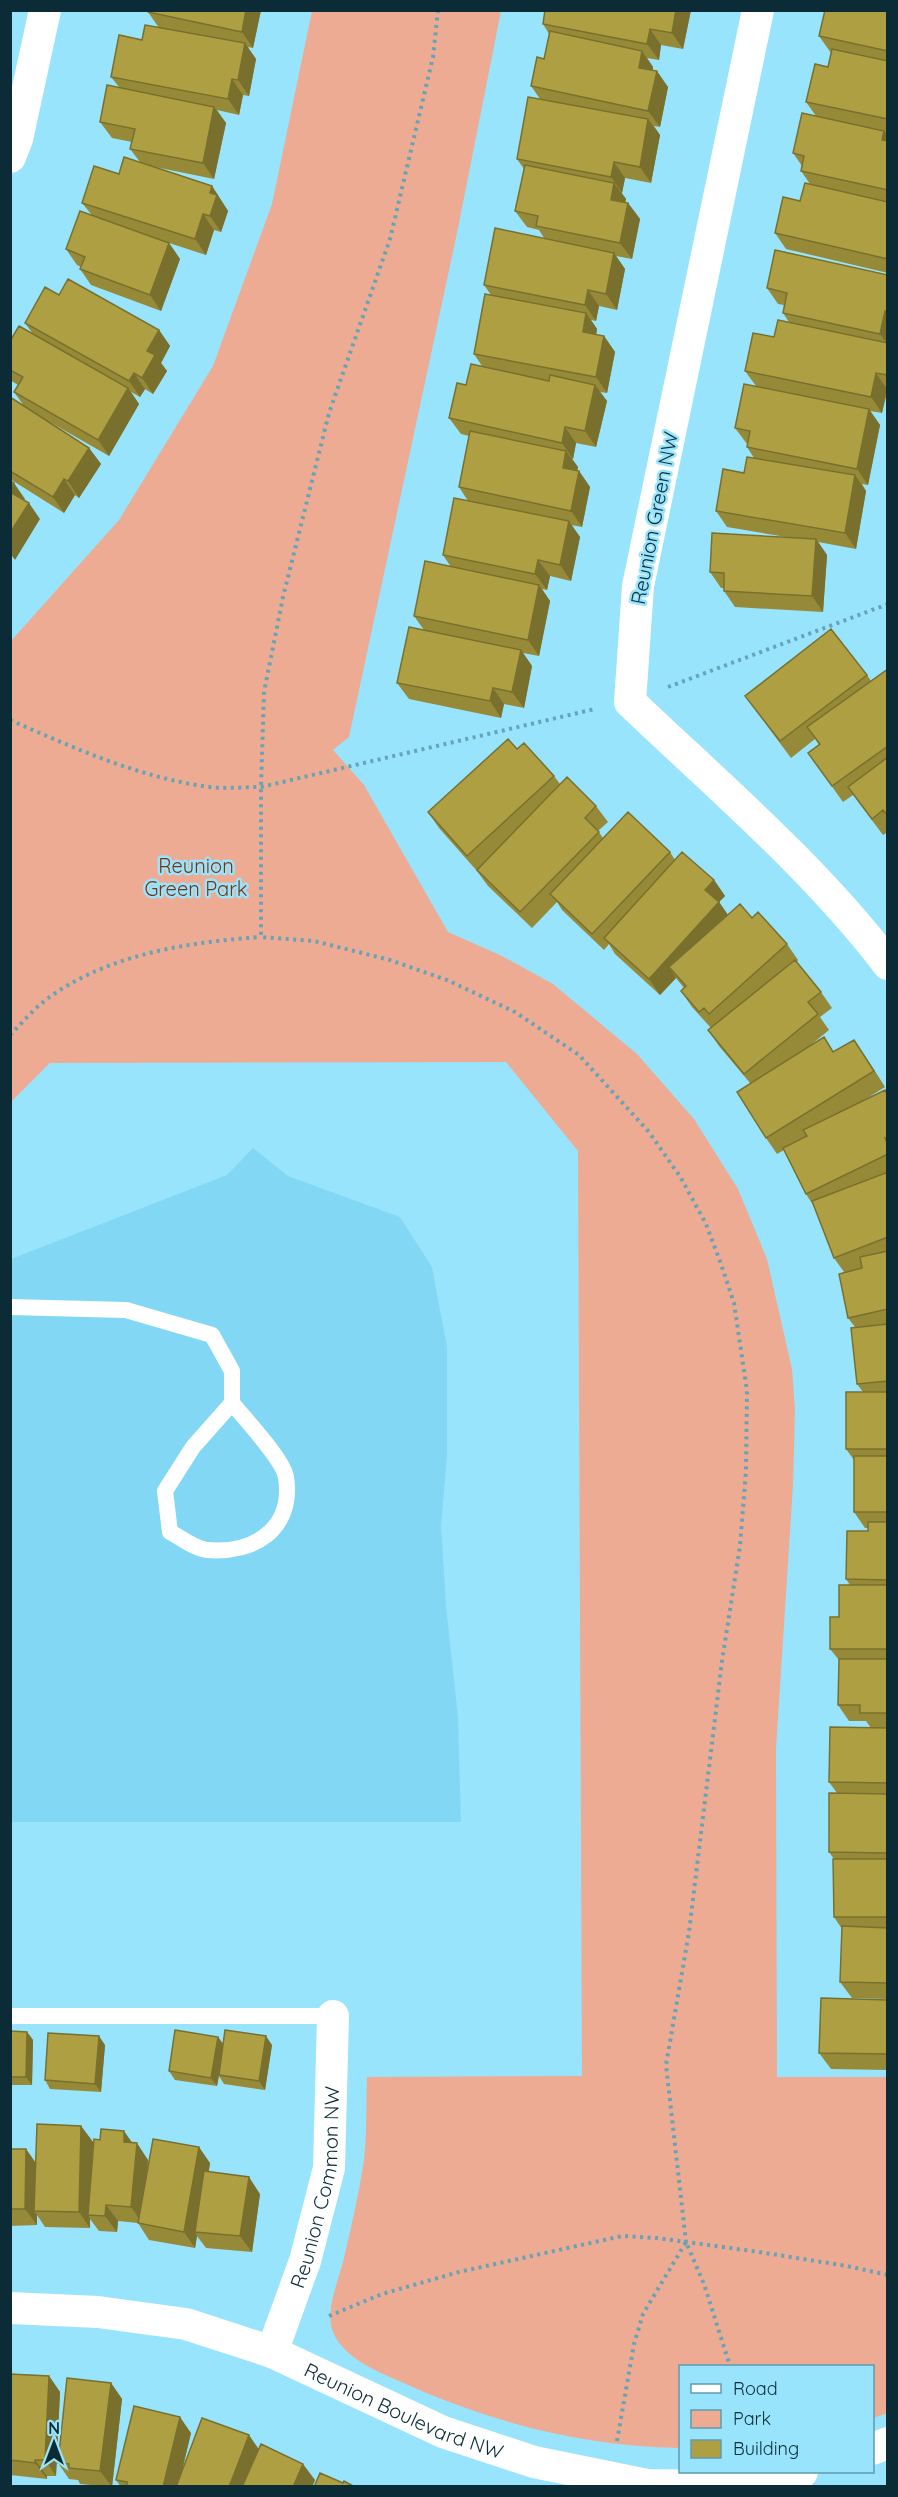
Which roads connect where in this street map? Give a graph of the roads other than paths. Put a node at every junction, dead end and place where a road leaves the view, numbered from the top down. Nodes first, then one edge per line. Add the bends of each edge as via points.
1 (45, 10) edge
2 (758, 10) edge
3 (10, 157) edge
4 (888, 964) edge
5 (10, 1307) edge
6 (231, 1403) junction
7 (10, 2016) edge
8 (333, 2016) joint
9 (10, 2308) edge
10 (273, 2352) junction
11 (888, 2443) edge
12 (874, 2449) edge
13 (796, 2473) edge
14 (648, 2486) edge
15 (711, 2486) edge

1 - 3 street
2 - 4 street, Reunion Green NW via 638,585 630,702 787,852 861,929
5 - 6 lane via 126,1310 212,1335 231,1371
6 - 6 lane via 193,1447 165,1491 170,1532 205,1550 249,1547 273,1531 284,1511 286,1475
7 - 8 lane
8 - 10 street, Reunion Common NW via 329,2168 305,2261
9 - 10 street, Reunion Boulevard NW via 98,2312 186,2324
10 - 14 street, Reunion Boulevard NW via 443,2432 534,2462
11 - 12 street
13 - 15 street, Reunion Boulevard NW
14 - 15 street, Reunion Boulevard NW

